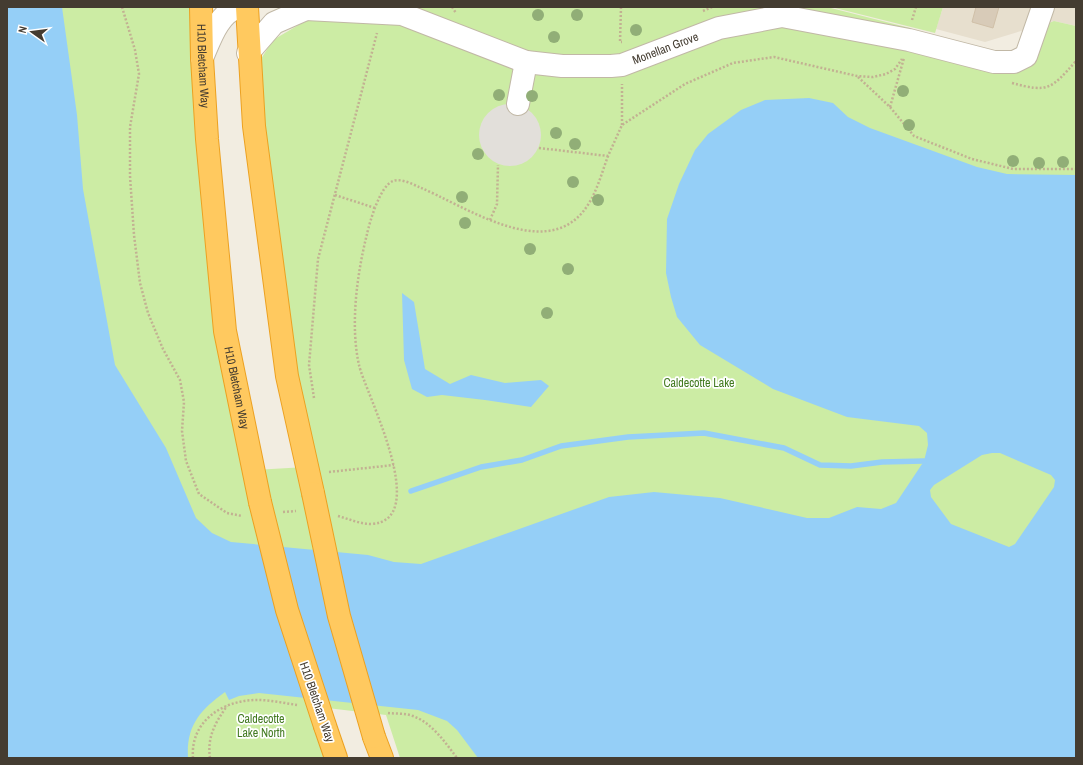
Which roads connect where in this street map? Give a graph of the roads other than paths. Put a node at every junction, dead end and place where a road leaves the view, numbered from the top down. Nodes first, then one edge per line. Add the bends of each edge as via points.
1 (201, 7) edge
2 (239, 7) edge
3 (247, 7) edge
4 (1043, 7) edge
5 (301, 8) edge
6 (396, 11) edge
7 (248, 53) junction
8 (202, 58) junction
9 (526, 62) junction
10 (518, 104) dead end
11 (336, 758) edge
12 (382, 758) edge

1 - 8 highway, H10 Bletcham Way
2 - 8 street via 231,9 217,26
3 - 7 highway
4 - 9 street, Monellan Grove via 1026,56 1014,62 994,62 909,40 782,16 719,28 611,66 562,66
5 - 6 street, Monellan Grove
5 - 7 street, Monellan Grove via 274,23
6 - 9 street, Monellan Grove
7 - 12 highway, bridge via 254,126 287,376 307,502
8 - 11 highway, H10 Bletcham Way, bridge via 224,331 252,509
9 - 10 street

